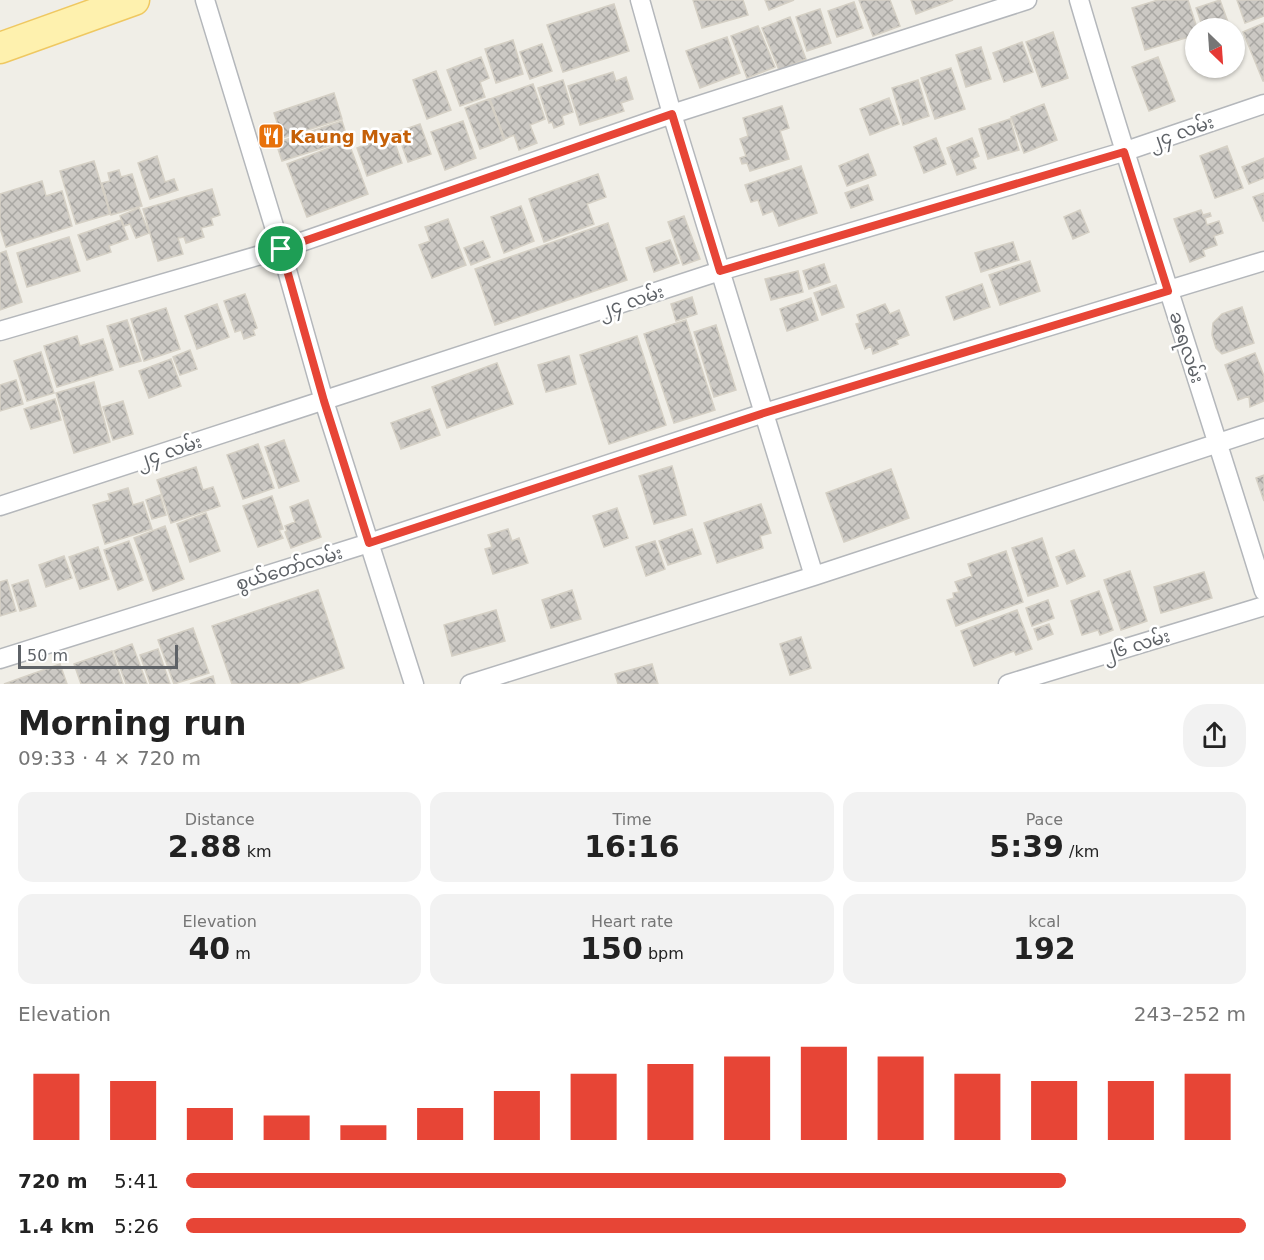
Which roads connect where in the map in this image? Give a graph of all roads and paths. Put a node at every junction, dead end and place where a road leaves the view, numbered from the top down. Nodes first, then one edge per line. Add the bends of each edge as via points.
1 (134, 0) edge
2 (205, 0) edge
3 (640, 0) edge
4 (1027, 0) edge
5 (1079, 0) edge
6 (0, 48) edge
7 (1264, 104) edge
8 (672, 114) junction
9 (1124, 152) junction
10 (281, 249) junction
11 (1264, 261) edge
12 (720, 271) junction
13 (1168, 291) junction
14 (0, 331) edge
15 (324, 401) junction
16 (764, 413) junction
17 (1264, 428) edge
18 (1218, 442) junction
19 (0, 506) edge
20 (369, 543) junction
21 (814, 576) junction
22 (1264, 591) edge
23 (1264, 606) edge
24 (0, 659) edge
25 (414, 684) edge
26 (470, 684) edge
27 (1008, 684) edge

1 - 6 main road
2 - 10 street
3 - 8 street
4 - 8 street
5 - 9 street, ခရေလမ်း
7 - 9 street, ၂၄ လမ်း
8 - 10 street
8 - 12 street
9 - 12 street, ၂၄ လမ်း
9 - 13 street, ခရေလမ်း
10 - 14 street
10 - 15 street
11 - 13 street, စွယ်တော်လမ်း
12 - 15 street, ၂၄ လမ်း
12 - 16 street
13 - 16 street, စွယ်တော်လမ်း
13 - 18 street, ခရေလမ်း
15 - 19 street, ၂၄ လမ်း
15 - 20 street
16 - 20 street, စွယ်တော်လမ်း
16 - 21 street
17 - 18 street
18 - 21 street
18 - 22 street, ခရေလမ်း
20 - 24 street, စွယ်တော်လမ်း
20 - 25 street
21 - 26 street
23 - 27 street, ၂၆ လမ်း

